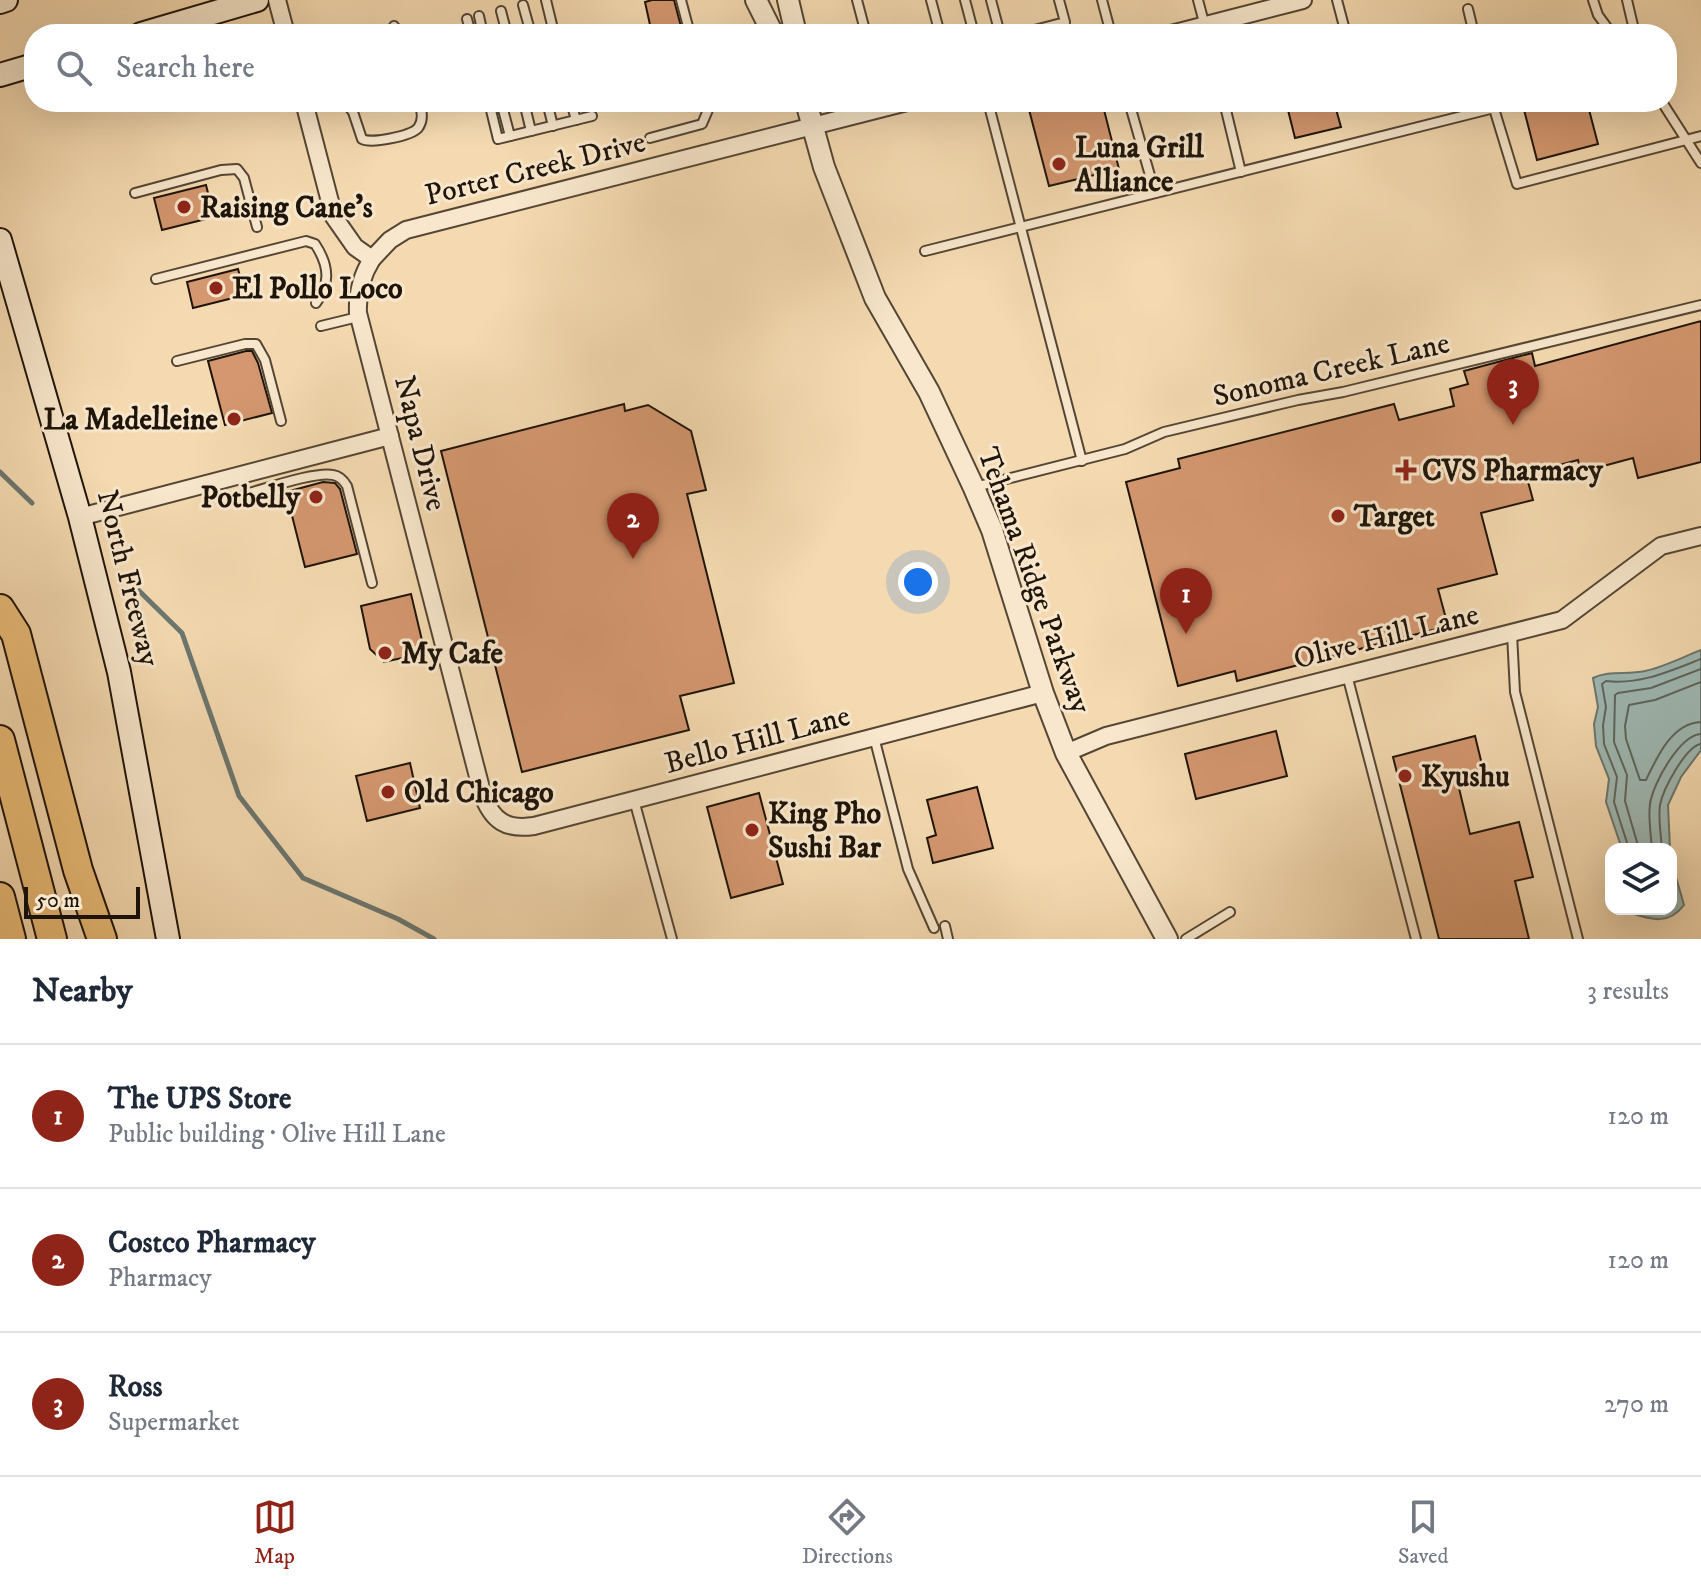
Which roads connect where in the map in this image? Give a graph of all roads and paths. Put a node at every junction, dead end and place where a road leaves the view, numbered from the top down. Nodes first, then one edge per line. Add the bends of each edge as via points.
1 (6, 0) edge
2 (257, 0) edge
3 (277, 0) edge
4 (546, 0) edge
5 (681, 0) edge
6 (756, 0) edge
7 (788, 0) edge
8 (857, 0) edge
9 (931, 0) edge
10 (965, 0) edge
11 (991, 0) edge
12 (1059, 0) edge
13 (1102, 0) edge
14 (1198, 0) edge
15 (1303, 0) edge
16 (1337, 0) edge
17 (1593, 0) edge
18 (1627, 0) edge
19 (0, 2) edge
20 (523, 5) dead end
21 (1468, 9) dead end
22 (501, 11) dead end
23 (479, 16) dead end
24 (467, 19) dead end
25 (175, 24) edge
26 (283, 24) edge
27 (468, 24) edge
28 (481, 24) edge
29 (504, 24) edge
30 (528, 24) edge
31 (552, 24) edge
32 (687, 24) edge
33 (768, 24) edge
34 (794, 24) edge
35 (863, 24) edge
36 (937, 24) edge
37 (971, 24) edge
38 (997, 24) edge
39 (1057, 24) edge
40 (1108, 24) edge
41 (1204, 24) edge
42 (1225, 24) edge
43 (1343, 24) edge
44 (1472, 24) edge
45 (1605, 24) edge
46 (1633, 24) edge
47 (24, 68) edge
48 (0, 75) edge
49 (307, 112) edge
50 (353, 112) edge
51 (420, 112) edge
52 (491, 112) edge
53 (504, 112) edge
54 (526, 112) edge
55 (550, 112) edge
56 (574, 112) edge
57 (707, 112) edge
58 (809, 112) edge
59 (866, 112) edge
60 (991, 112) edge
61 (1132, 112) edge
62 (1226, 112) edge
63 (1467, 112) edge
64 (1495, 112) edge
65 (1669, 112) edge
66 (592, 116) dead end
67 (576, 120) junction
68 (553, 126) junction
69 (813, 126) junction
70 (531, 131) junction
71 (510, 136) junction
72 (1701, 136) edge
73 (650, 138) dead end
74 (1687, 139) junction
75 (1701, 163) edge
76 (1241, 172) junction
77 (135, 193) dead end
78 (1155, 193) junction
79 (257, 227) dead end
80 (1020, 227) junction
81 (0, 240) edge
82 (925, 251) dead end
83 (372, 259) junction
84 (156, 279) dead end
85 (316, 303) dead end
86 (1701, 305) edge
87 (359, 316) junction
88 (321, 326) dead end
89 (177, 361) dead end
90 (281, 421) dead end
91 (390, 436) junction
92 (1082, 461) junction
93 (974, 488) junction
94 (245, 494) dead end
95 (80, 517) junction
96 (1701, 536) edge
97 (372, 583) dead end
98 (0, 609) edge
99 (0, 631) edge
100 (1512, 633) junction
101 (1347, 675) junction
102 (1043, 693) junction
103 (874, 737) junction
104 (0, 740) edge
105 (1066, 753) junction
106 (0, 796) edge
107 (634, 800) junction
108 (490, 812) joint
109 (0, 897) edge
110 (1230, 912) dead end
111 (945, 926) dead end
112 (934, 928) dead end
113 (11, 939) edge
114 (36, 939) edge
115 (52, 939) edge
116 (85, 939) edge
117 (102, 939) edge
118 (168, 939) edge
119 (672, 939) edge
120 (948, 939) edge
121 (1167, 939) edge
122 (1186, 939) edge
123 (1416, 939) edge
124 (1578, 939) edge

1 - 19 main road
2 - 25 main road
3 - 26 street
4 - 31 lane
5 - 32 lane
6 - 33 street
7 - 34 street
8 - 35 lane
9 - 36 lane
10 - 37 lane
11 - 38 lane
12 - 39 lane via 1065,22
13 - 40 lane
14 - 41 lane
15 - 42 street
16 - 43 lane
17 - 45 lane
18 - 46 lane
20 - 30 lane
21 - 44 lane
22 - 29 lane
23 - 28 lane
24 - 27 lane
47 - 48 main road
49 - 83 street via 334,217 355,247
50 - 51 lane via 362,139 371,143 412,132
52 - 71 lane via 498,139
53 - 71 lane
54 - 70 lane
55 - 68 lane
56 - 67 lane
57 - 73 lane via 702,124
58 - 69 street, Tehama Ridge Parkway
59 - 69 street, Porter Creek Drive
60 - 80 lane
61 - 78 lane
62 - 76 lane
63 - 76 lane
64 - 74 lane via 1517,184
65 - 74 lane
66 - 67 lane
67 - 68 lane
68 - 70 lane
69 - 83 street, Porter Creek Drive via 406,230
69 - 93 street, Tehama Ridge Parkway via 875,298 929,392
70 - 71 lane
72 - 74 lane
74 - 75 lane
76 - 78 lane
77 - 79 lane via 237,169
78 - 80 lane
80 - 82 lane
80 - 92 lane
81 - 95 main road, North Freeway
83 - 87 street, Napa Drive via 357,300
84 - 85 lane via 306,241 315,244 326,266 327,282
86 - 92 lane, Sonoma Creek Lane via 1164,432
87 - 88 lane
87 - 91 street, Napa Drive
89 - 90 lane via 256,344
91 - 95 street
91 - 108 street, Napa Drive
92 - 93 lane, Sonoma Creek Lane
93 - 102 street, Tehama Ridge Parkway
94 - 97 lane via 321,474 343,480
95 - 118 main road, North Freeway via 119,672
96 - 100 street, Olive Hill Lane via 1661,546 1562,620
98 - 117 highway via 16,634 78,870
99 - 116 highway
100 - 101 street, Olive Hill Lane
100 - 124 lane via 1515,692
101 - 105 street, Olive Hill Lane via 1106,736
101 - 123 lane
102 - 103 street, Bello Hill Lane
102 - 105 street, Tehama Ridge Parkway
103 - 107 street, Bello Hill Lane
103 - 112 lane via 908,869
104 - 115 highway
105 - 121 street, Tehama Ridge Parkway
106 - 114 highway
107 - 108 street, Bello Hill Lane via 516,829
107 - 119 lane
109 - 113 highway
110 - 122 lane
111 - 120 lane

